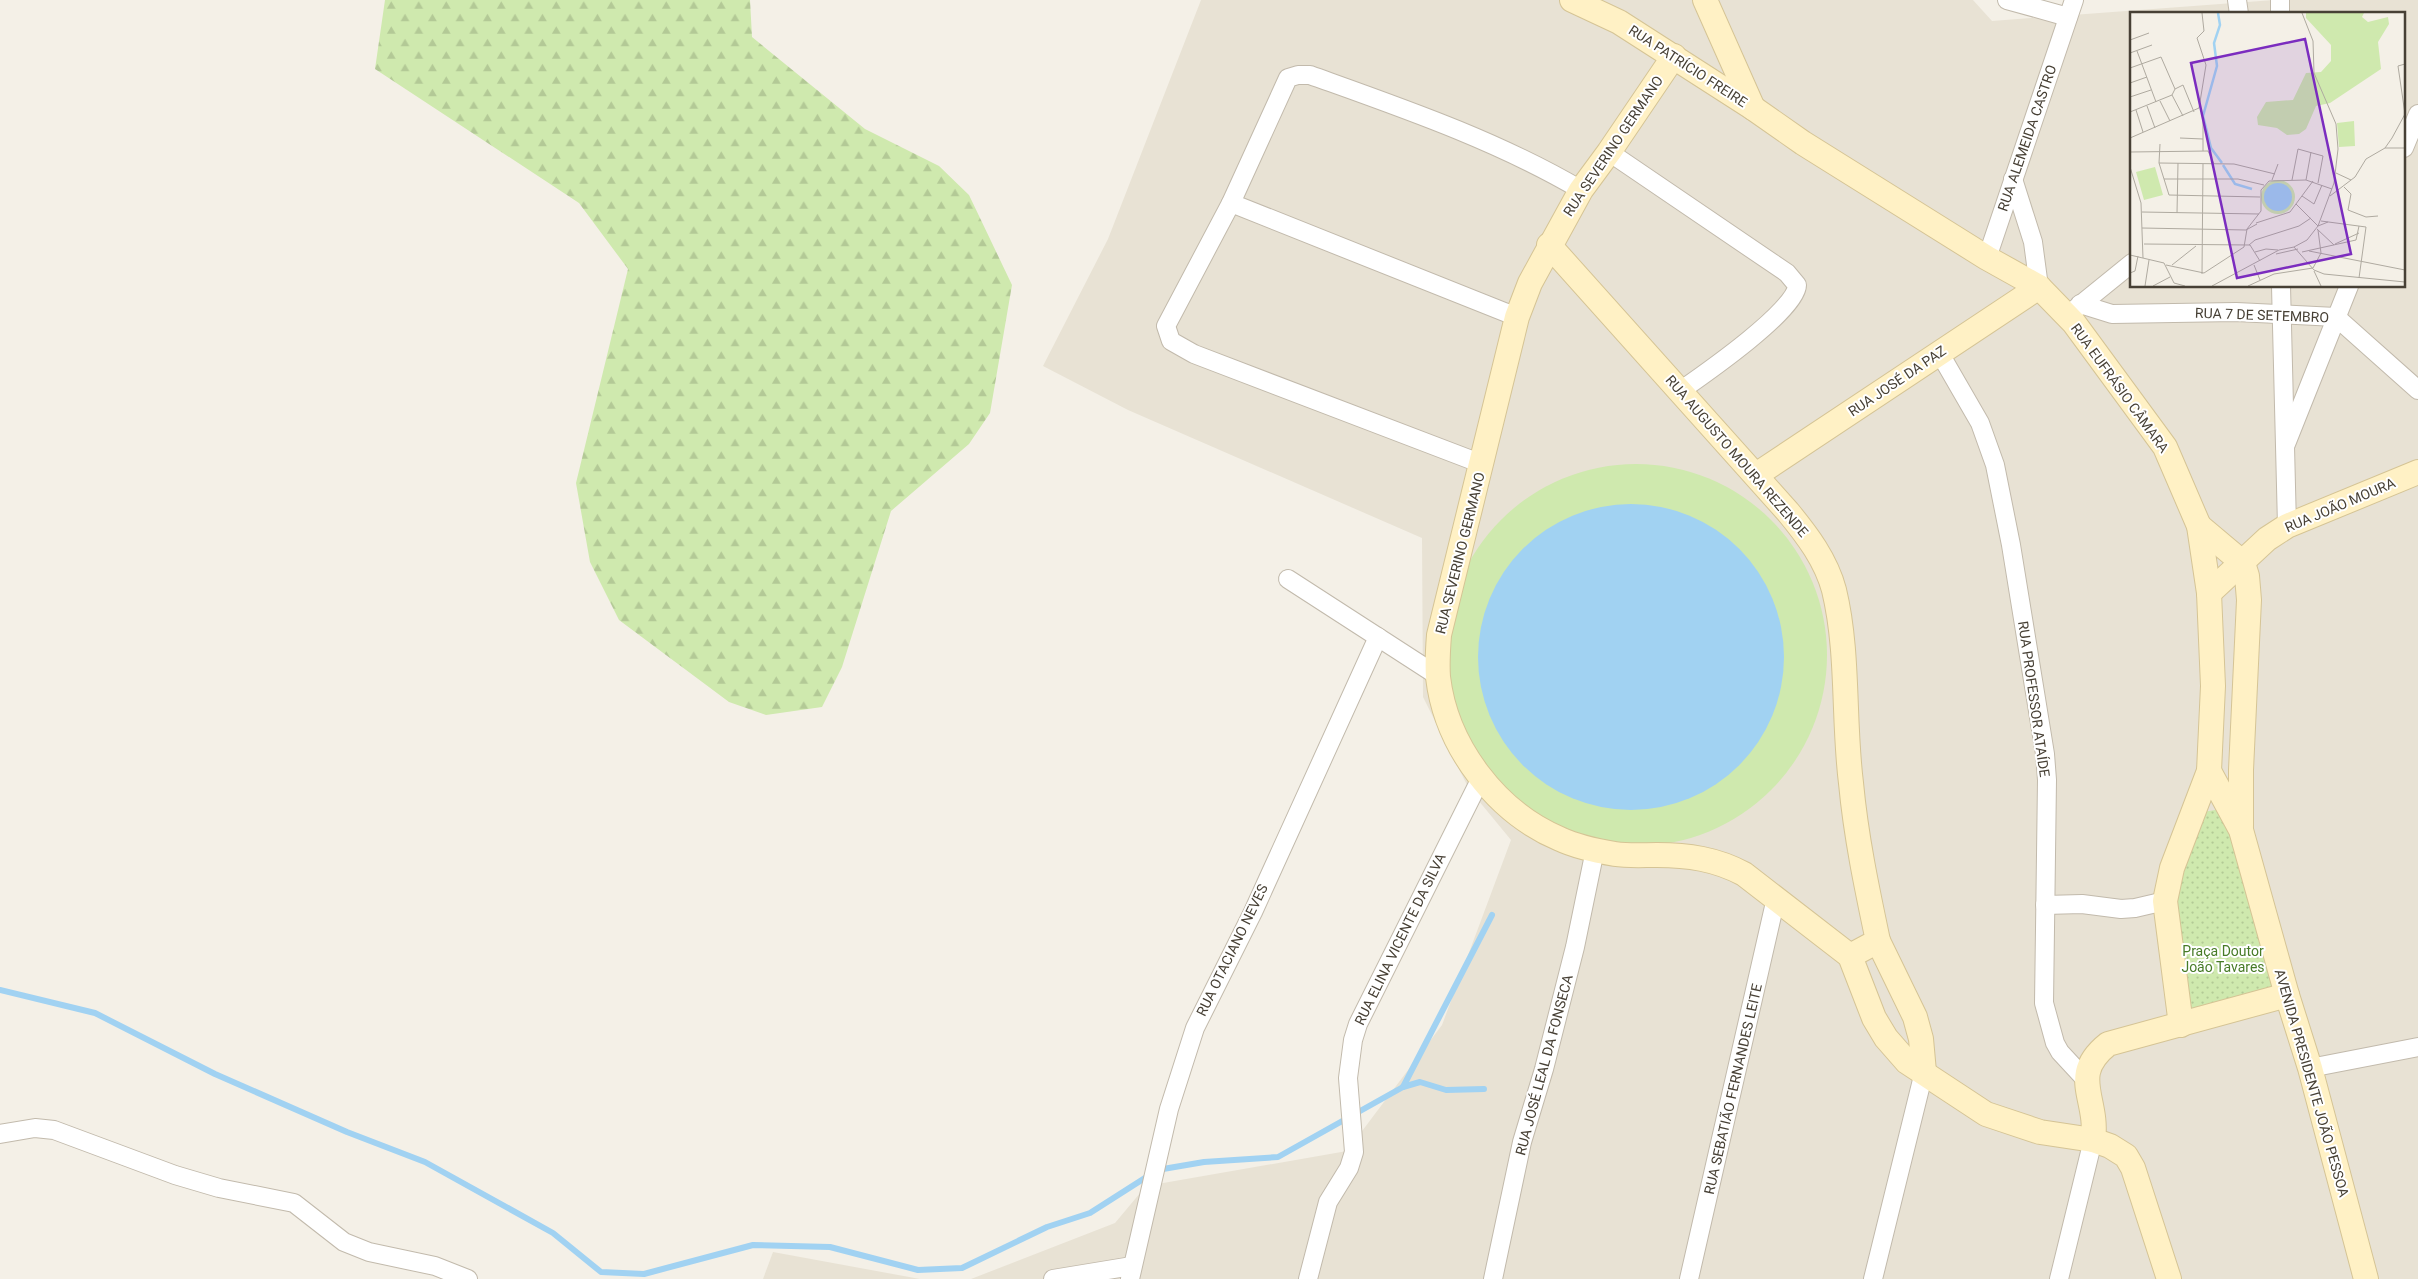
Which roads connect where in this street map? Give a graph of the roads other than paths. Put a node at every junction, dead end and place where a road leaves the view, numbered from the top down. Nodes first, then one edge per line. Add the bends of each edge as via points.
1 (1572, 0) edge
2 (1705, 0) edge
3 (2007, 0) edge
4 (2074, 0) edge
5 (2068, 18) junction
6 (1674, 56) junction
7 (1753, 108) junction
8 (2418, 114) edge
9 (2406, 143) edge
10 (1609, 152) junction
11 (2013, 178) junction
12 (1581, 190) junction
13 (1231, 203) junction
14 (1549, 245) junction
15 (1987, 258) junction
16 (2130, 265) edge
17 (2039, 287) junction
18 (2281, 288) edge
19 (2348, 288) edge
20 (2074, 310) junction
21 (2280, 314) junction
22 (1517, 317) junction
23 (2336, 318) junction
24 (1938, 352) junction
25 (2418, 390) edge
26 (1680, 391) junction
27 (2284, 450) junction
28 (1482, 464) junction
29 (2418, 472) edge
30 (1756, 476) junction
31 (2200, 526) junction
32 (2287, 526) junction
33 (2242, 563) junction
34 (1288, 579) dead end
35 (2208, 593) junction
36 (1378, 637) junction
37 (1438, 676) junction
38 (2209, 770) junction
39 (1481, 778) junction
40 (2241, 830) junction
41 (1594, 850) junction
42 (1776, 898) junction
43 (2164, 901) junction
44 (2045, 905) junction
45 (1878, 941) junction
46 (1850, 956) junction
47 (2287, 995) junction
48 (2181, 1025) junction
49 (2418, 1047) edge
50 (2310, 1068) junction
51 (1924, 1072) junction
52 (2085, 1079) junction
53 (0, 1134) edge
54 (2093, 1140) junction
55 (1131, 1273) edge
56 (468, 1279) edge
57 (1053, 1279) edge
58 (1308, 1279) edge
59 (1493, 1279) edge
60 (1689, 1279) edge
61 (1873, 1279) edge
62 (2058, 1279) edge
63 (2170, 1279) edge
64 (2366, 1279) edge

1 - 6 street, RUA PATRÍCIO FREIRE via 1619,22
2 - 7 street, RUA PATRÍCIO FREIRE
3 - 5 street
4 - 5 street, RUA ALEMEIDA CASTRO
5 - 11 street, RUA ALEMEIDA CASTRO
6 - 7 street, RUA PATRÍCIO FREIRE
6 - 10 street, RUA SEVERINO GERMANO
7 - 15 street, RUA EUFRÁSIO CÂMARA
8 - 9 street
10 - 12 street, RUA SEVERINO GERMANO
10 - 26 street via 1787,273 1797,285 1792,300 1776,315 1731,354
11 - 15 street, RUA ALEMEIDA CASTRO
11 - 17 street via 2032,242
12 - 13 street, RUA SEVERINO GERMANO via 1471,136 1304,74 1288,78
12 - 14 street, RUA SEVERINO GERMANO
13 - 22 street
13 - 28 street, RUA SEVERINO GERMANO via 1166,326 1171,342 1375,425
14 - 22 street, RUA SEVERINO GERMANO
14 - 26 street, RUA AUGUSTO MOURA REZENDE
15 - 17 street, RUA EUFRÁSIO CÂMARA
16 - 20 street
17 - 20 street, RUA EUFRÁSIO CÂMARA
17 - 24 street, RUA JOSÉ DA PAZ
18 - 21 street
19 - 23 street
20 - 21 street, RUA 7 DE SETEMBRO via 2112,314
20 - 31 street, RUA EUFRÁSIO CÂMARA via 2166,447
21 - 23 street, RUA 7 DE SETEMBRO
21 - 27 street
22 - 28 street, RUA SEVERINO GERMANO
23 - 25 street, RUA 7 DE SETEMBRO
23 - 27 street
24 - 30 street, RUA JOSÉ DA PAZ
24 - 44 street, RUA PROFESSOR ATAÍDE via 1970,403 1989,444 2005,516 2047,780
26 - 30 street, RUA AUGUSTO MOURA REZENDE
27 - 32 street
28 - 37 street, RUA SEVERINO GERMANO via 1439,635
29 - 32 street, RUA JOÃO MOURA
30 - 45 street, RUA AUGUSTO MOURA REZENDE via 1811,539 1833,589 1840,630 1860,858
31 - 33 street
31 - 35 street, RUA EUFRÁSIO CÂMARA
32 - 33 street, RUA JOÃO MOURA via 2266,539
33 - 35 street, RUA JOÃO MOURA
33 - 40 street via 2249,600
34 - 36 street
35 - 38 street, RUA EUFRÁSIO CÂMARA via 2213,686
36 - 37 street
36 - 55 street, RUA OTACIANO NEVES via 1253,912 1195,1028 1169,1109
37 - 39 street, RUA SEVERINO GERMANO via 1457,741
38 - 40 street
38 - 43 street, RUA EUFRÁSIO CÂMARA via 2172,868
39 - 41 street, RUA SEVERINO GERMANO via 1526,820 1562,840
39 - 58 street, RUA ELINA VICENTE DA SILVA via 1352,1040 1348,1078 1354,1147 1352,1160 1328,1202
40 - 47 street, AVENIDA PRESIDENTE JOÃO PESSOA
41 - 42 street, RUA SEVERINO GERMANO via 1698,857 1724,863
41 - 59 street, RUA JOSÉ LEAL DA FONSECA via 1575,947 1522,1142
42 - 46 street, RUA SEVERINO GERMANO
42 - 60 street, RUA SEBATIÃO FERNANDES LEITE
43 - 44 street via 2121,909 2082,904
43 - 48 street
44 - 52 street, RUA PROFESSOR ATAÍDE via 2044,987 2048,1021 2060,1052
45 - 46 street
45 - 51 street, RUA AUGUSTO MOURA REZENDE via 1915,1017
46 - 51 street via 1874,1018 1886,1038 1899,1055
47 - 48 street
47 - 50 street, AVENIDA PRESIDENTE JOÃO PESSOA
48 - 52 street via 2108,1044 2093,1059
49 - 50 street
50 - 64 street, AVENIDA PRESIDENTE JOÃO PESSOA
51 - 54 street via 1976,1109 1993,1117 2058,1136
51 - 61 street
52 - 54 street via 2094,1117
53 - 56 street via 35,1128 54,1130 175,1175 219,1188 294,1203 344,1242 369,1252 435,1266
54 - 62 street
54 - 63 street via 2117,1149 2133,1168
55 - 57 street

